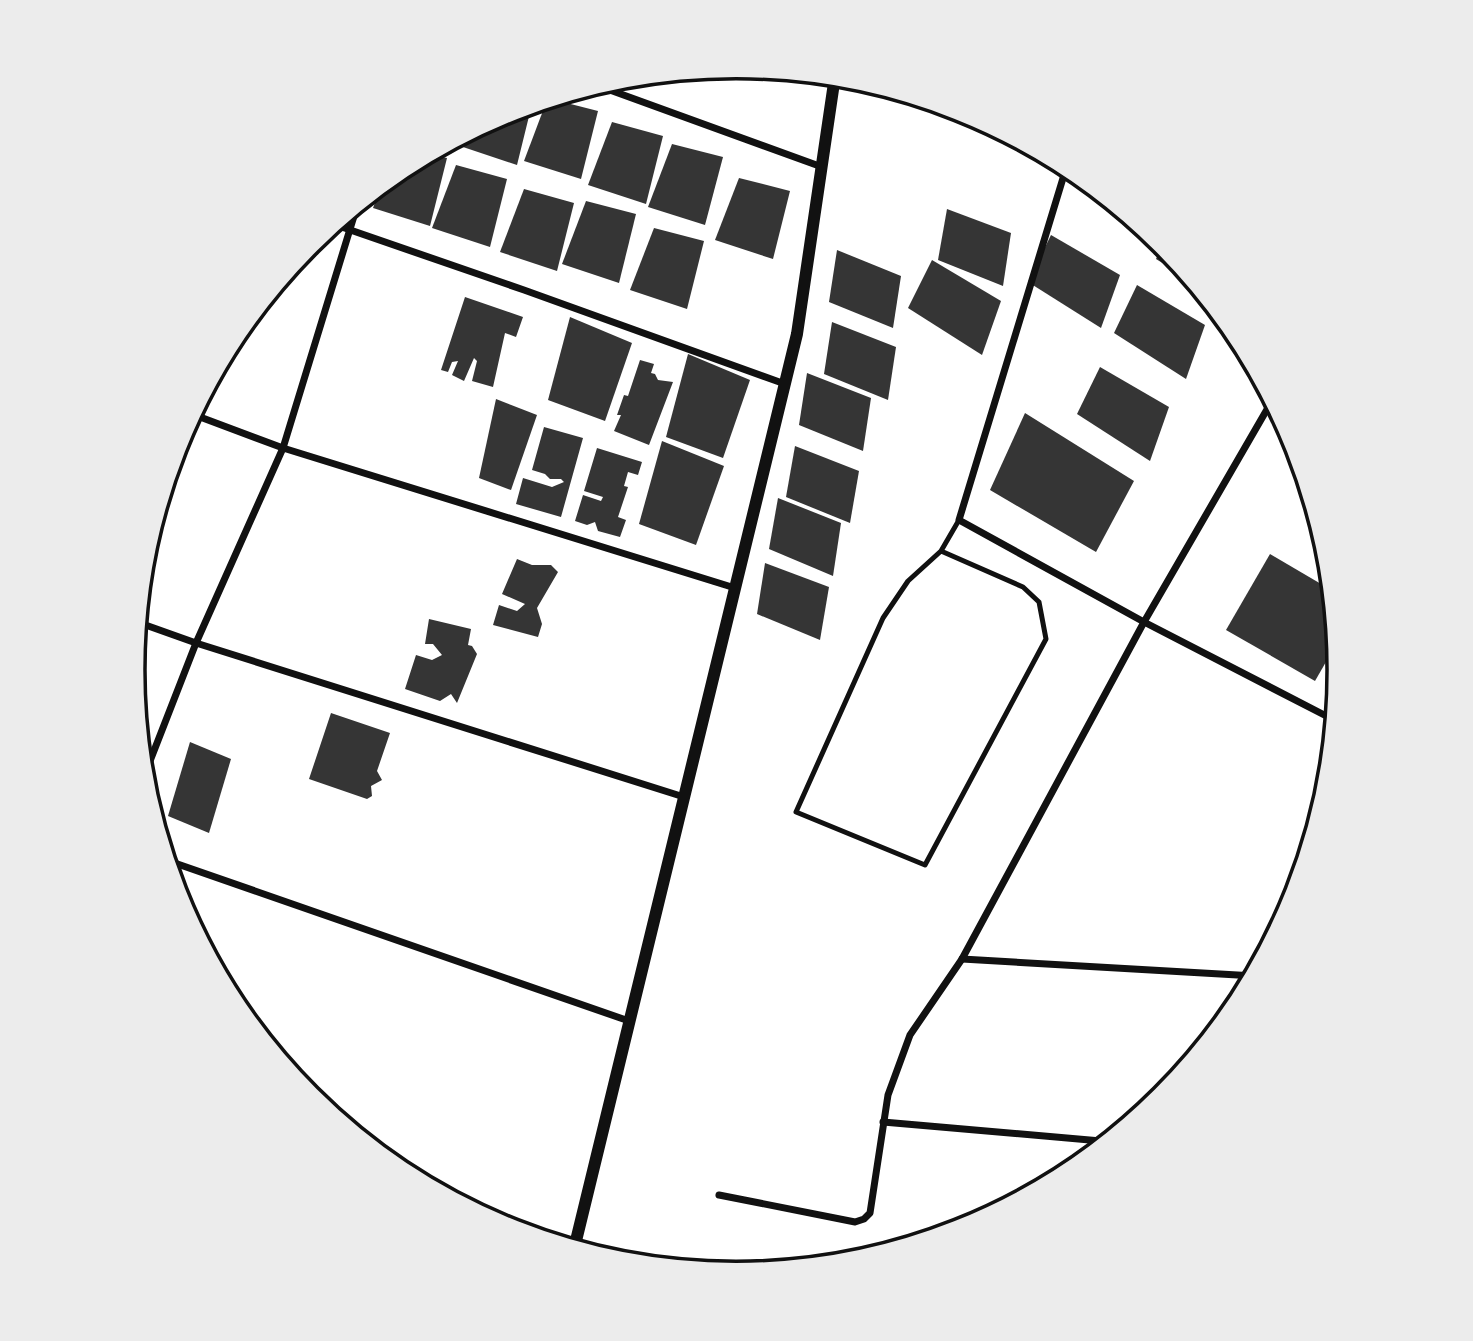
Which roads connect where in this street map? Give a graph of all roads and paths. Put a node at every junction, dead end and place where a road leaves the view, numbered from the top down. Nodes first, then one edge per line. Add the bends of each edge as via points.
1 (833, 87) edge
2 (614, 92) edge
3 (822, 167) junction
4 (1063, 177) edge
5 (352, 221) edge
6 (344, 228) edge
7 (349, 230) junction
8 (785, 384) junction
9 (1267, 409) edge
10 (202, 418) edge
11 (283, 448) junction
12 (959, 520) junction
13 (942, 551) junction
14 (735, 589) junction
15 (1144, 622) junction
16 (147, 625) edge
17 (196, 643) junction
18 (1326, 715) edge
19 (151, 757) edge
20 (684, 797) junction
21 (177, 864) edge
22 (962, 959) junction
23 (1243, 975) edge
24 (629, 1021) junction
25 (884, 1122) junction
26 (1096, 1141) edge
27 (719, 1195) dead end
28 (576, 1240) edge

1 - 3 street
2 - 3 street
3 - 8 street
4 - 12 street
5 - 7 street
6 - 7 street
7 - 8 street
7 - 11 street
8 - 14 street
9 - 15 street
10 - 11 street
11 - 14 street
11 - 17 street
12 - 13 lane
12 - 15 street
13 - 13 lane via 908,581 883,618 796,813 925,865 1046,639 1039,602 1023,587
14 - 20 street
15 - 18 street
15 - 22 street
16 - 17 street
17 - 19 street
17 - 20 street
20 - 24 street
21 - 24 street
22 - 23 street
22 - 25 street via 910,1035 888,1095
24 - 28 street
25 - 26 street
25 - 27 street via 870,1213 864,1219 855,1222

